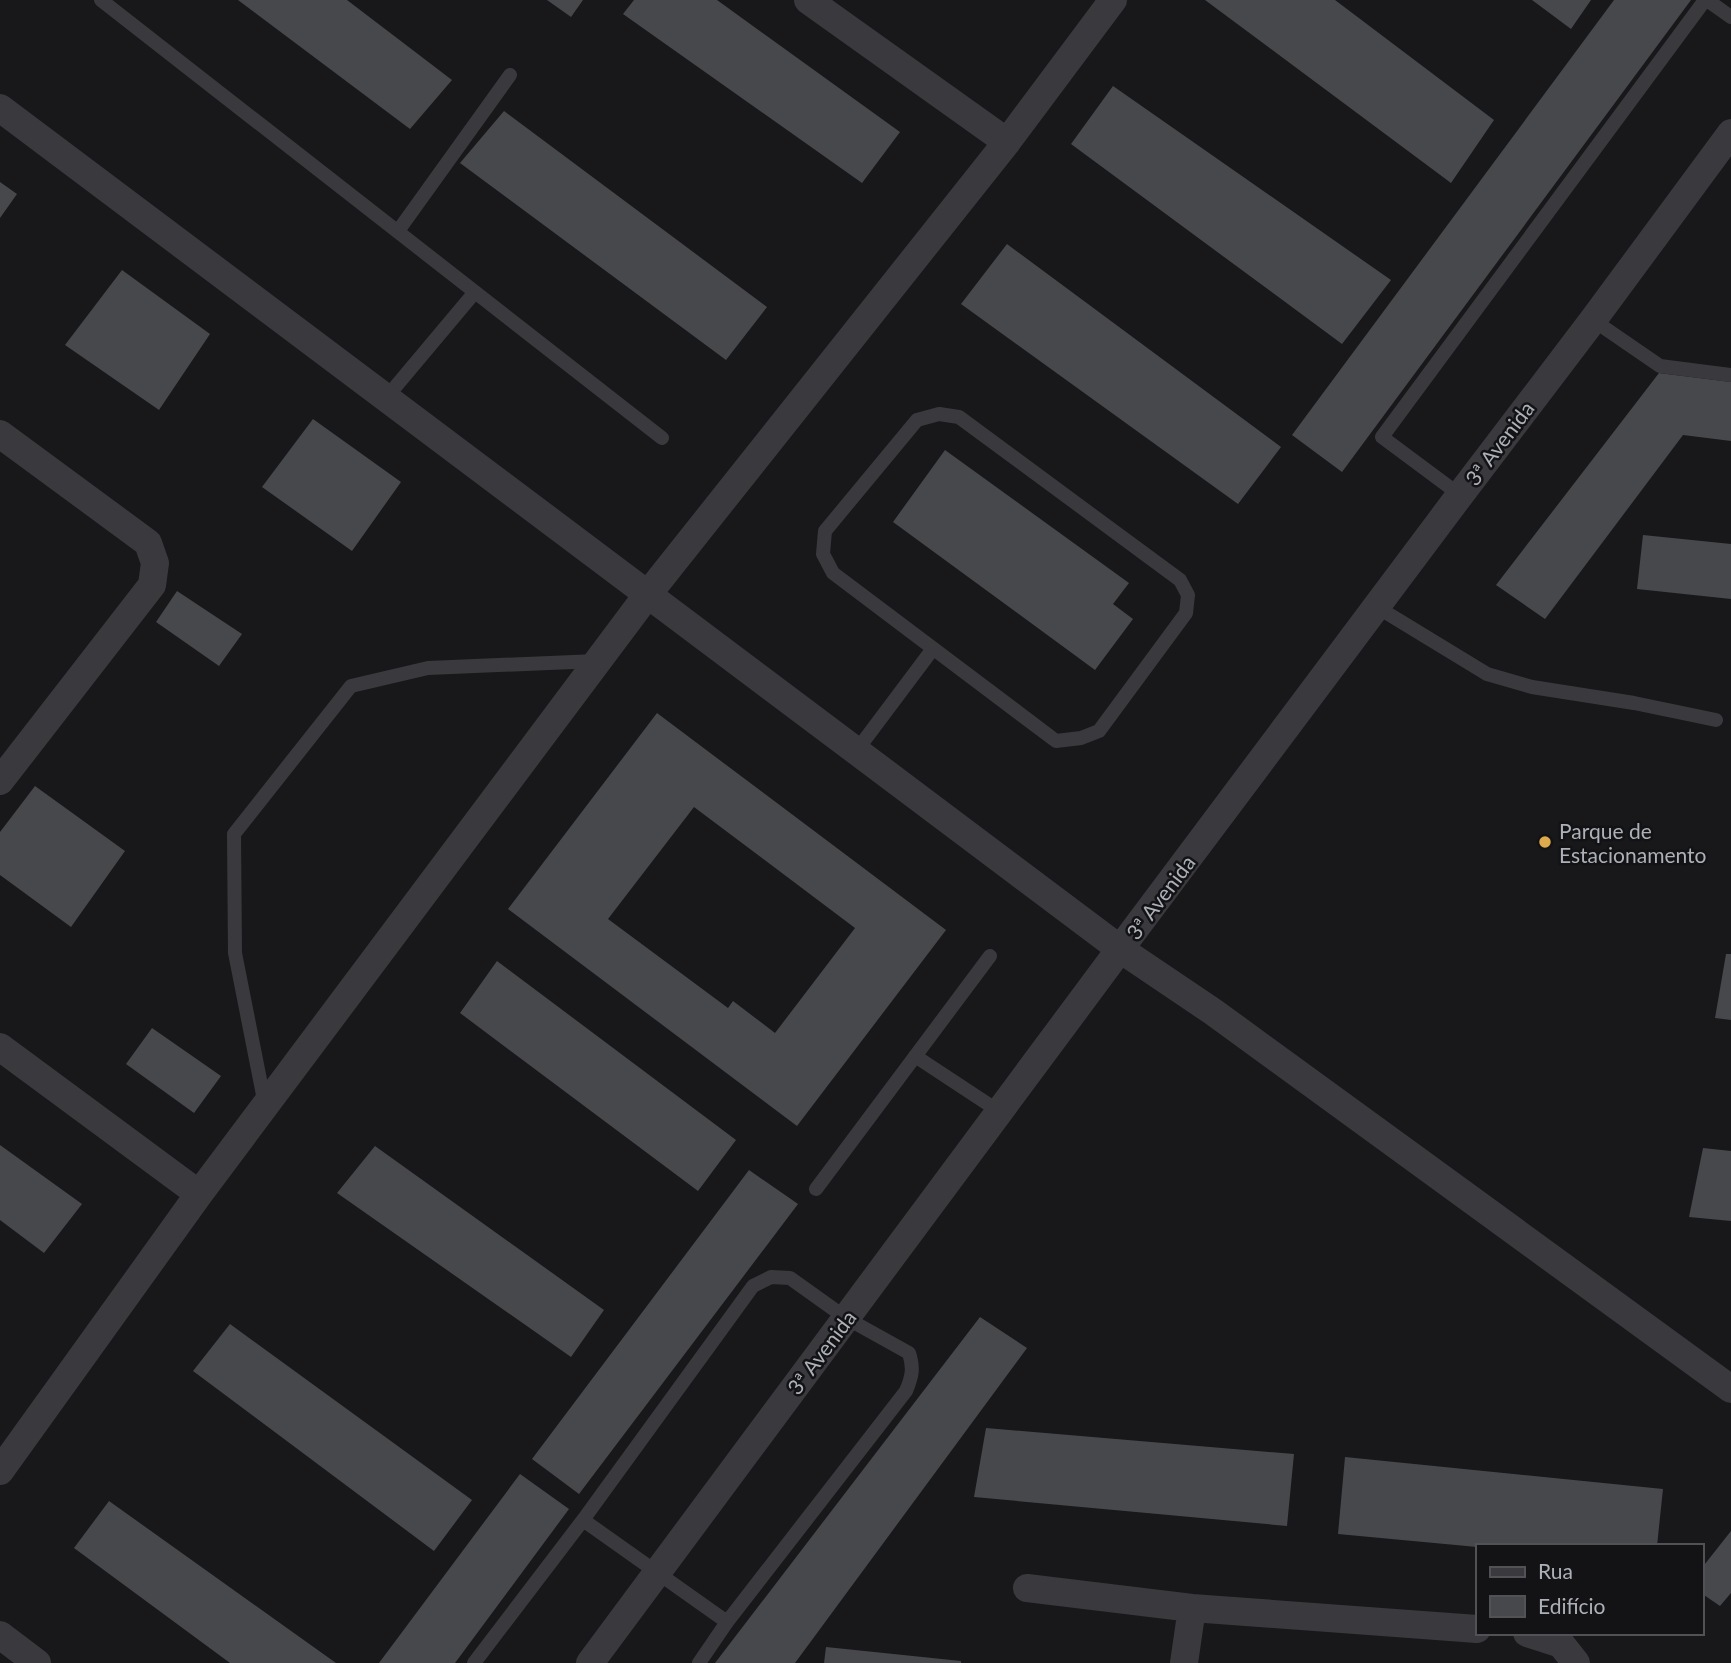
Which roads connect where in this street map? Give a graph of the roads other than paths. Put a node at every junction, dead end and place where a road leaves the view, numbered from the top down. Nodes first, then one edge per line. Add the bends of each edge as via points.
1 (101, 0) edge
2 (808, 0) edge
3 (1113, 0) edge
4 (1706, 0) edge
5 (1731, 17) edge
6 (510, 75) dead end
7 (0, 108) edge
8 (1731, 133) edge
9 (1007, 142) junction
10 (398, 231) junction
11 (475, 292) junction
12 (1594, 320) junction
13 (1731, 375) edge
14 (386, 398) junction
15 (0, 434) edge
16 (662, 438) dead end
17 (1460, 495) junction
18 (648, 594) junction
19 (1377, 607) junction
20 (932, 650) junction
21 (597, 662) junction
22 (1716, 720) dead end
23 (857, 750) junction
24 (0, 780) edge
25 (1120, 949) junction
26 (990, 956) dead end
27 (0, 1047) edge
28 (915, 1056) junction
29 (265, 1106) junction
30 (1000, 1112) junction
31 (816, 1189) dead end
32 (199, 1194) junction
33 (846, 1318) junction
34 (1731, 1389) edge
35 (0, 1471) edge
36 (583, 1520) junction
37 (659, 1572) junction
38 (1027, 1588) dead end
39 (1192, 1608) junction
40 (727, 1622) junction
41 (1476, 1629) edge
42 (0, 1635) edge
43 (1533, 1635) edge
44 (37, 1663) edge
45 (474, 1663) edge
46 (590, 1663) edge
47 (699, 1663) edge
48 (1184, 1663) edge
49 (1576, 1663) edge

1 - 10 lane
2 - 9 street
3 - 9 street
4 - 5 lane
4 - 17 lane via 1381,437
6 - 10 lane
7 - 14 street
8 - 12 street, 3ª Avenida
9 - 18 street
10 - 11 lane
11 - 14 lane
11 - 16 lane
12 - 13 lane via 1660,366
12 - 17 street, 3ª Avenida
14 - 18 street
15 - 24 street via 148,543 155,563 152,585
17 - 19 street, 3ª Avenida
18 - 21 street
18 - 23 street
19 - 22 lane via 1487,674 1532,687
19 - 25 street, 3ª Avenida
20 - 20 lane via 833,573 823,554 825,531 917,420 939,414 959,417 1180,580 1188,595 1186,613 1099,730 1081,738 1056,741
20 - 23 lane
21 - 29 street
21 - 29 lane via 428,668 351,686 234,834 236,953
23 - 25 street
25 - 30 street, 3ª Avenida
25 - 34 street
26 - 28 lane
27 - 32 street
28 - 30 lane
28 - 31 lane
29 - 32 street
30 - 33 street, 3ª Avenida
32 - 35 street
33 - 36 lane via 790,1278 771,1277 753,1286
33 - 37 street, 3ª Avenida
33 - 40 lane via 909,1353 913,1376
36 - 37 lane
36 - 45 lane
37 - 40 lane
37 - 46 street, 3ª Avenida
38 - 39 street
39 - 41 street
39 - 48 street
40 - 47 lane
42 - 44 street
43 - 49 street via 1561,1644

